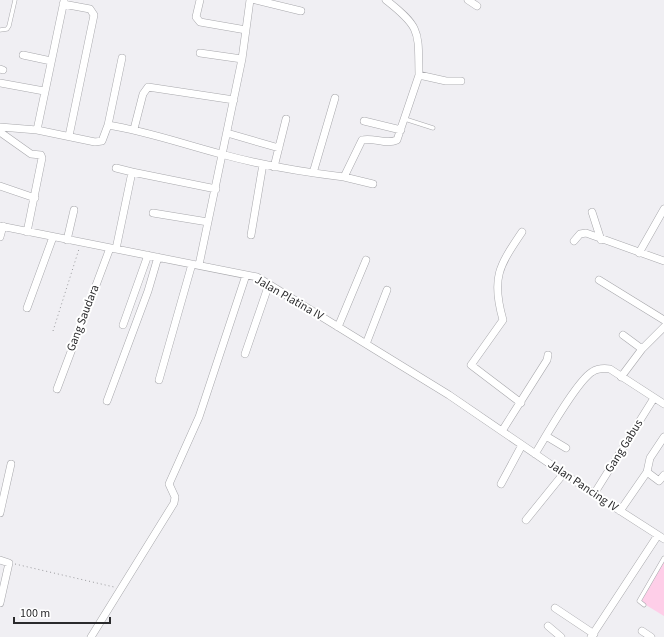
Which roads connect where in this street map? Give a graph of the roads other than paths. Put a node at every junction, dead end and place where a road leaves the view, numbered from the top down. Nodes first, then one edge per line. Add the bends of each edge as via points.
1 (15, 0) edge
2 (200, 0) edge
3 (250, 0) edge
4 (256, 0) edge
5 (386, 0) edge
6 (468, 0) edge
7 (64, 2) edge
8 (477, 6) dead end
9 (301, 11) dead end
10 (0, 30) edge
11 (246, 30) junction
12 (200, 53) dead end
13 (23, 55) dead end
14 (122, 58) dead end
15 (242, 58) junction
16 (51, 61) junction
17 (419, 75) junction
18 (461, 81) dead end
19 (0, 82) edge
20 (44, 91) junction
21 (335, 98) dead end
22 (234, 100) junction
23 (286, 119) dead end
24 (405, 119) junction
25 (364, 121) dead end
26 (108, 125) junction
27 (0, 127) edge
28 (433, 128) dead end
29 (37, 130) junction
30 (134, 130) junction
31 (401, 130) junction
32 (0, 132) edge
33 (226, 134) junction
34 (69, 136) junction
35 (279, 148) junction
36 (222, 154) junction
37 (263, 164) junction
38 (274, 167) junction
39 (116, 168) dead end
40 (132, 172) junction
41 (313, 173) junction
42 (344, 177) junction
43 (373, 184) dead end
44 (0, 186) edge
45 (216, 189) junction
46 (34, 198) junction
47 (664, 209) edge
48 (74, 210) dead end
49 (592, 212) dead end
50 (153, 213) dead end
51 (208, 222) junction
52 (2, 226) edge
53 (27, 232) junction
54 (522, 232) dead end
55 (251, 235) dead end
56 (0, 237) edge
57 (53, 237) junction
58 (67, 240) junction
59 (601, 240) junction
60 (574, 241) dead end
61 (113, 248) junction
62 (639, 253) junction
63 (148, 255) junction
64 (158, 257) junction
65 (366, 260) dead end
66 (664, 261) edge
67 (196, 264) junction
68 (246, 275) junction
69 (599, 280) dead end
70 (269, 284) junction
71 (387, 290) dead end
72 (27, 308) dead end
73 (664, 320) edge
74 (123, 325) dead end
75 (338, 327) junction
76 (664, 327) edge
77 (623, 335) dead end
78 (366, 344) junction
79 (642, 349) junction
80 (245, 354) dead end
81 (548, 355) dead end
82 (621, 377) junction
83 (159, 380) dead end
84 (57, 389) dead end
85 (654, 398) junction
86 (107, 400) dead end
87 (520, 403) junction
88 (664, 404) edge
89 (502, 431) junction
90 (546, 436) junction
91 (664, 437) edge
92 (522, 445) junction
93 (566, 448) dead end
94 (661, 448) edge
95 (535, 454) junction
96 (11, 464) dead end
97 (647, 472) junction
98 (564, 473) junction
99 (664, 475) edge
100 (501, 484) dead end
101 (594, 494) junction
102 (620, 511) junction
103 (0, 513) edge
104 (526, 520) dead end
105 (661, 537) edge
106 (664, 558) edge
107 (0, 560) edge
108 (0, 603) edge
109 (644, 605) dead end
110 (555, 608) dead end
111 (548, 626) dead end
112 (642, 631) dead end
113 (592, 636) edge
114 (91, 637) edge
115 (561, 637) edge
116 (651, 637) edge

1 - 10 lane via 9,26
2 - 11 street via 196,17 200,22
3 - 11 street
4 - 9 street
5 - 17 street via 414,26 419,45
6 - 8 street
7 - 16 street
7 - 34 street via 90,9 94,15
11 - 15 street
12 - 15 street
13 - 16 street
14 - 26 street
15 - 22 street
16 - 20 street
17 - 18 street via 446,81
17 - 24 street
19 - 20 street
20 - 29 street
21 - 41 street
22 - 30 street via 148,87 143,94
22 - 33 street
23 - 35 street
24 - 28 lane
24 - 31 street
25 - 31 street
26 - 30 street
26 - 34 street via 105,139 100,142
27 - 29 street
29 - 34 street
30 - 36 street
31 - 42 street via 397,140 393,142 362,140
32 - 46 street via 31,154 41,155
33 - 35 street
33 - 36 street
35 - 38 street
36 - 37 street
36 - 45 street
37 - 38 street
37 - 55 street
38 - 41 street
39 - 40 street
40 - 45 street
40 - 61 street, Gang Saudara
41 - 42 street
42 - 43 street
44 - 46 street
45 - 51 street
46 - 53 street
47 - 62 street
48 - 58 street
49 - 59 street
50 - 51 street
51 - 67 street
52 - 53 street, Jalan Platina IV
52 - 56 street
53 - 57 street, Jalan Platina IV
54 - 87 street via 500,267 498,276 498,302 503,320 471,365
57 - 58 street, Jalan Platina IV
57 - 72 street
58 - 61 street, Jalan Platina IV
59 - 60 street via 582,233
59 - 62 street
61 - 63 street, Jalan Platina IV
61 - 84 street, Gang Saudara
62 - 66 street
63 - 64 street, Jalan Platina IV
63 - 74 street
64 - 67 street, Jalan Platina IV
64 - 86 street via 143,306
65 - 75 street
67 - 68 street, Jalan Platina IV
67 - 83 street
68 - 70 street, Jalan Platina IV via 257,277
68 - 114 street via 199,418 170,484 175,500
69 - 73 street
70 - 75 street, Jalan Platina IV
70 - 80 street
71 - 78 street
75 - 78 street, Jalan Platina IV
76 - 79 street
77 - 79 street
78 - 89 street, Jalan Platina IV
79 - 82 street
81 - 87 street
82 - 85 street
82 - 90 street via 610,369 603,368 589,374 581,382
85 - 88 street
85 - 101 street, Gang Gabus
87 - 89 street
89 - 92 street, Jalan Pancing IV
90 - 93 street
90 - 95 street
91 - 94 street
92 - 95 street, Jalan Pancing IV
92 - 100 street
94 - 97 street via 650,458
95 - 98 street, Jalan Pancing IV
96 - 103 street
97 - 99 street via 659,481
97 - 102 street
98 - 101 street, Jalan Pancing IV
98 - 104 street
101 - 102 street, Jalan Pancing IV
102 - 105 street, Jalan Pancing IV
105 - 113 street
106 - 109 lane via 639,601
107 - 108 street via 9,563
110 - 113 street
111 - 115 street
112 - 116 street

